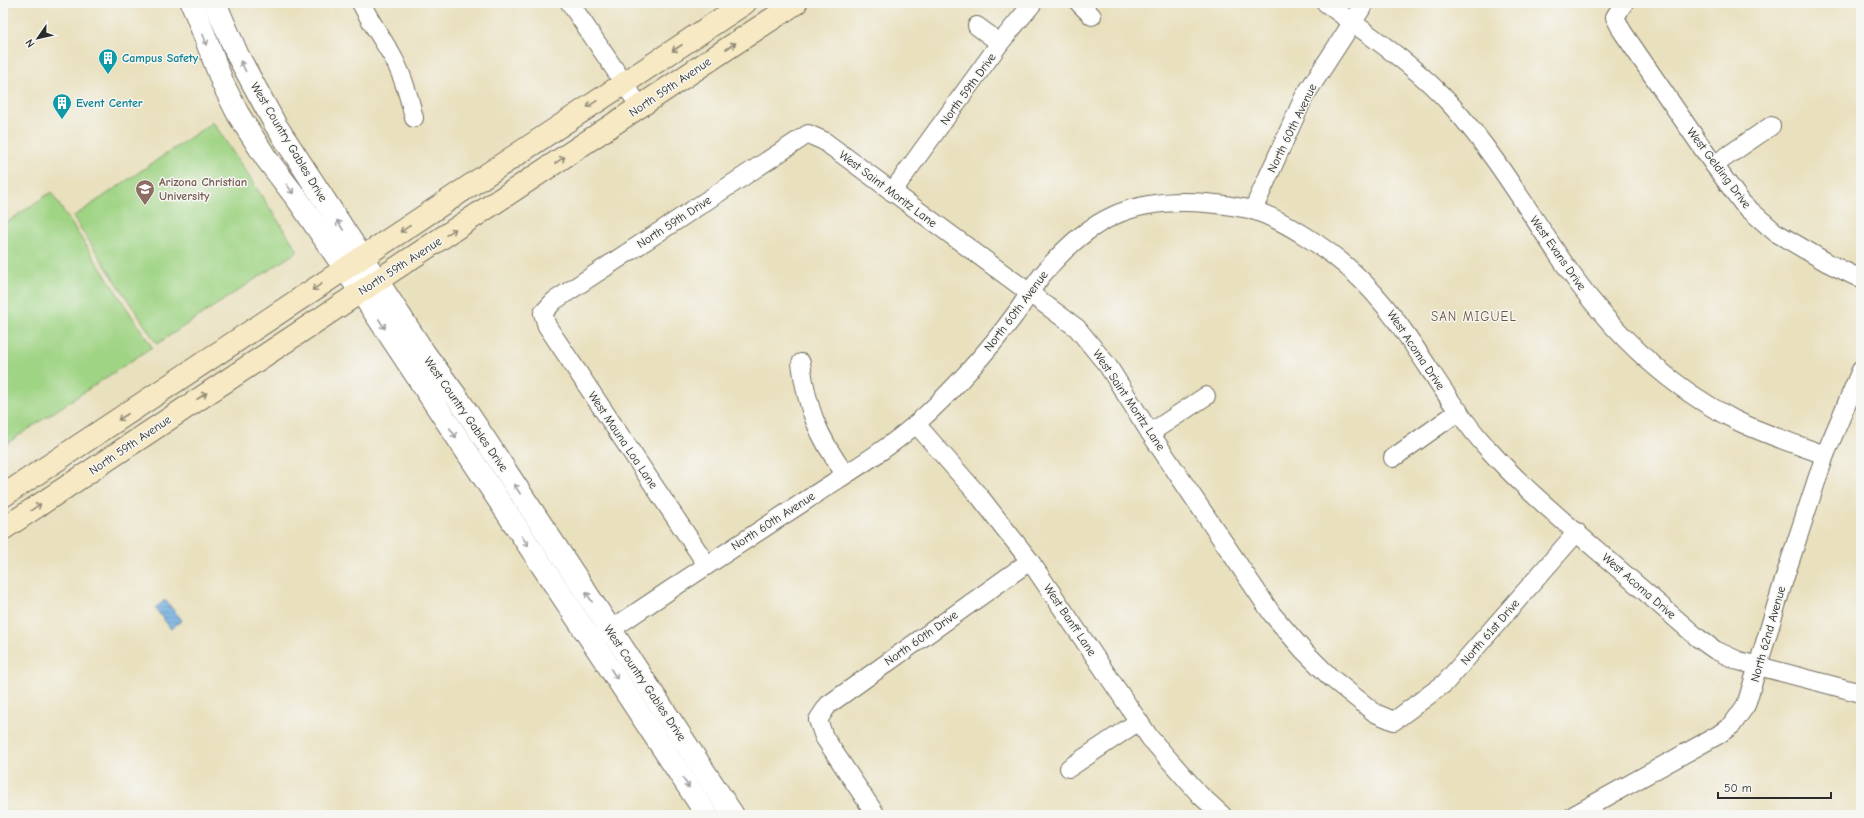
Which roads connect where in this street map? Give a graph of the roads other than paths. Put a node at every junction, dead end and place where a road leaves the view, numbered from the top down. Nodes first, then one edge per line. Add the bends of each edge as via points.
1 (192, 3) edge
2 (215, 3) edge
3 (361, 3) edge
4 (570, 3) edge
5 (745, 3) edge
6 (796, 3) edge
7 (1033, 3) edge
8 (1079, 3) edge
9 (1326, 3) edge
10 (1365, 3) edge
11 (1620, 10) edge
12 (1092, 16) dead end
13 (1352, 22) junction
14 (977, 26) dead end
15 (1000, 43) junction
16 (624, 82) junction
17 (640, 106) junction
18 (414, 118) dead end
19 (1772, 126) dead end
20 (808, 134) joint
21 (1714, 165) junction
22 (892, 192) junction
23 (1253, 210) junction
24 (353, 263) junction
25 (1861, 279) edge
26 (368, 286) junction
27 (1030, 294) junction
28 (543, 313) joint
29 (801, 363) dead end
30 (1861, 370) edge
31 (1206, 396) dead end
32 (1459, 411) junction
33 (916, 424) junction
34 (1150, 433) junction
35 (1825, 455) junction
36 (1393, 458) dead end
37 (845, 474) junction
38 (3, 496) edge
39 (3, 529) edge
40 (1577, 532) junction
41 (1030, 561) junction
42 (708, 565) junction
43 (601, 636) junction
44 (1758, 666) junction
45 (1861, 693) edge
46 (1139, 721) junction
47 (1394, 721) joint
48 (1068, 768) dead end
49 (707, 815) edge
50 (733, 815) edge
51 (876, 815) edge
52 (1222, 815) edge
53 (1574, 815) edge

1 -> 24 street, West Country Gables Drive via 223,84 238,114 266,158 298,200
24 -> 2 street, West Country Gables Drive via 238,56
3 - 18 street via 392,55 408,91
4 - 16 street
5 -> 16 main road
17 -> 6 main road, North 59th Avenue
7 - 15 street, North 59th Drive
8 - 12 street
9 - 13 street, West Evans Drive
10 - 13 street, North 60th Avenue
11 - 21 street, West Gelding Drive via 1622,31
13 - 23 street, North 60th Avenue via 1304,97
13 - 35 street, West Evans Drive via 1400,57 1451,106 1486,148 1592,301 1635,349 1708,405 1762,432
14 - 15 street, North 59th Drive
15 - 22 street, North 59th Drive
16 - 17 street
16 -> 24 main road
26 -> 17 main road, North 59th Avenue
19 - 21 street
20 - 22 street, West Saint Moritz Lane via 824,142
20 - 28 street, North 59th Drive via 554,301
21 - 25 street, West Gelding Drive via 1743,204 1775,232
22 - 27 street, West Saint Moritz Lane
23 - 27 street, North 60th Avenue via 1227,205 1169,201 1117,214 1074,241 1040,277
23 - 32 street, West Acoma Drive via 1303,235 1328,251 1355,274 1384,304
24 - 26 street, West Country Gables Drive
24 -> 38 main road
39 -> 26 main road, North 59th Avenue
26 - 43 street, West Country Gables Drive
27 - 33 street, North 60th Avenue via 983,354
27 - 34 street, West Saint Moritz Lane via 1077,328 1096,349
28 - 42 street, West Mauna Loa Lane via 547,326
29 - 37 street via 809,408 817,429
30 - 35 street, North 62nd Avenue
31 - 34 street
32 - 36 street
32 - 40 street, West Acoma Drive via 1488,448 1544,504
33 - 37 street, North 60th Avenue
33 - 41 street, West Banff Lane via 980,497
34 - 47 street, West Saint Moritz Lane via 1272,614 1330,677 1375,713
35 - 44 street, North 62nd Avenue
37 - 42 street, North 60th Avenue
40 - 44 street, West Acoma Drive via 1698,638 1721,653
40 - 47 street, North 61st Drive via 1445,683
41 - 46 street, West Banff Lane
41 - 51 street, North 60th Drive via 828,705 818,720 824,737
42 - 43 street, North 60th Avenue
43 -> 49 street, West Country Gables Drive
43 - 50 street, West Country Gables Drive
44 - 45 street, West Acoma Drive
44 - 53 street, North 62nd Avenue via 1746,706 1732,725
46 - 48 street
46 - 52 street, West Banff Lane via 1172,765

